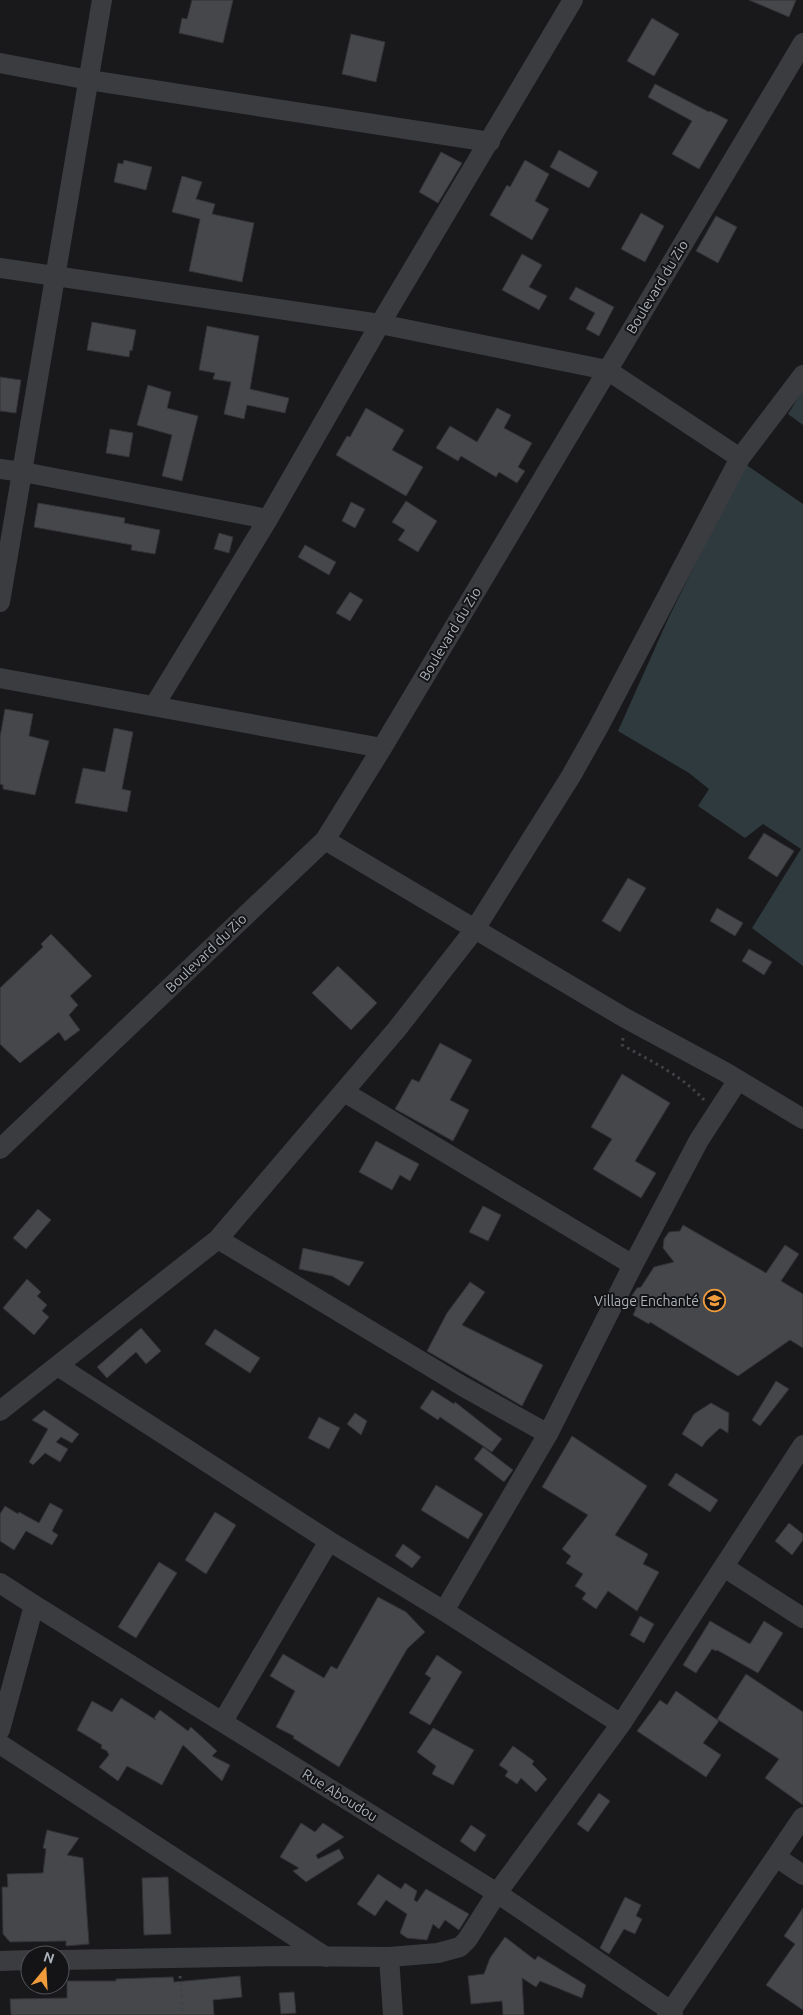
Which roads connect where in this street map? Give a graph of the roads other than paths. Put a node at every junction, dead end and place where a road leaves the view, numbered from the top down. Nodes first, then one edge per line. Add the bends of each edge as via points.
1 (102, 0) edge
2 (573, 0) edge
3 (803, 43) edge
4 (0, 63) edge
5 (88, 80) junction
6 (490, 142) junction
7 (0, 268) edge
8 (54, 277) junction
9 (380, 324) junction
10 (608, 370) junction
11 (803, 375) edge
12 (740, 458) junction
13 (0, 469) edge
14 (24, 472) junction
15 (268, 518) junction
16 (0, 602) edge
17 (0, 678) edge
18 (154, 706) junction
19 (382, 748) junction
20 (325, 840) junction
21 (475, 929) junction
22 (738, 1080) junction
23 (344, 1092) junction
24 (803, 1119) edge
25 (0, 1149) edge
26 (218, 1239) junction
27 (633, 1264) junction
28 (58, 1366) junction
29 (0, 1411) edge
30 (548, 1434) junction
31 (803, 1445) edge
32 (329, 1541) junction
33 (724, 1567) junction
34 (0, 1582) edge
35 (34, 1605) junction
36 (444, 1610) junction
37 (803, 1618) edge
38 (223, 1721) junction
39 (621, 1724) junction
40 (0, 1730) edge
41 (0, 1744) edge
42 (803, 1817) edge
43 (776, 1857) junction
44 (803, 1875) edge
45 (497, 1893) junction
46 (326, 1957) junction
47 (389, 1957) junction
48 (20, 1960) edge
49 (70, 1960) edge
50 (0, 1961) edge
51 (670, 2014) edge
52 (394, 2015) edge

1 - 5 street
2 - 6 street
3 - 10 street, Boulevard du Zio
4 - 5 street
5 - 6 street
5 - 8 street
6 - 9 street
7 - 8 street
8 - 9 street
8 - 14 street
9 - 10 street
9 - 15 street
10 - 12 street
10 - 19 street, Boulevard du Zio
11 - 12 street
12 - 21 street via 584,752
13 - 14 street
14 - 15 street
14 - 16 street
15 - 18 street
17 - 18 street
18 - 19 street
19 - 20 street, Boulevard du Zio
20 - 21 street
20 - 25 street, Boulevard du Zio
21 - 22 street
21 - 23 street
22 - 24 street
22 - 27 street via 705,1128
23 - 26 street
23 - 27 street
26 - 28 street
26 - 30 street
27 - 30 street
28 - 29 street
28 - 32 street
30 - 36 street
31 - 33 street
32 - 36 street
32 - 38 street
33 - 37 street
33 - 39 street
34 - 35 street, Rue Aboudou
35 - 38 street, Rue Aboudou
35 - 40 street
36 - 39 street
38 - 45 street, Rue Aboudou
39 - 45 street
41 - 46 street
42 - 43 street
43 - 44 street
43 - 51 street
45 - 47 street via 460,1947 438,1953
45 - 51 street, Rue Aboudou
46 - 47 street
46 - 49 street
47 - 52 street
48 - 50 street

